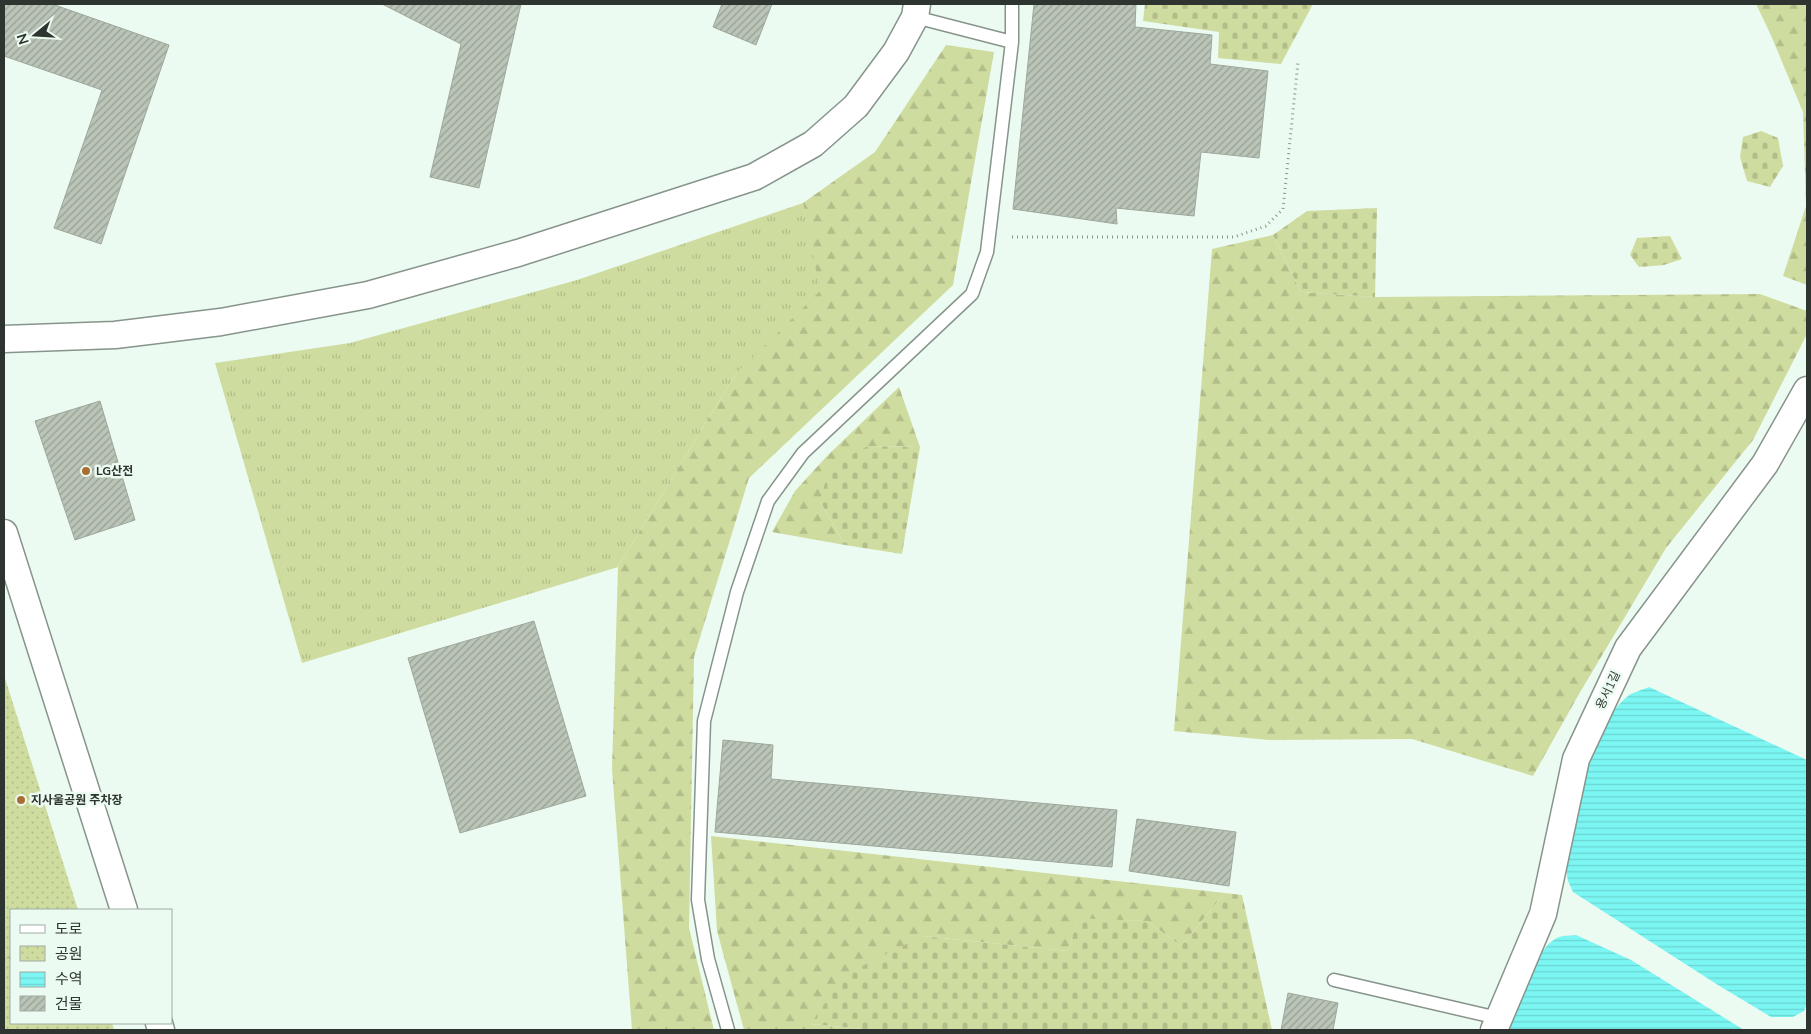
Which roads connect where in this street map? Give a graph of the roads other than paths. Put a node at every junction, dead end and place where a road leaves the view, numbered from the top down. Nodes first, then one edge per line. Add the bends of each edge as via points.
1 (1012, 4) edge
2 (916, 10) edge
3 (1012, 42) junction
4 (4, 339) edge
5 (1807, 390) edge
6 (4, 533) edge
7 (124, 909) edge
8 (1334, 980) dead end
9 (1496, 1024) edge
10 (728, 1030) edge

1 - 3 lane
2 - 3 lane
2 - 4 street via 896,52 856,106 813,144 754,177 518,253 368,295 221,322 131,333
3 - 10 lane via 987,252 972,294 802,453 768,501 740,583 704,721 698,900 708,959
5 - 9 street, 용서1길 via 1765,464 1628,648 1576,758 1543,914
6 - 7 street
8 - 9 lane

